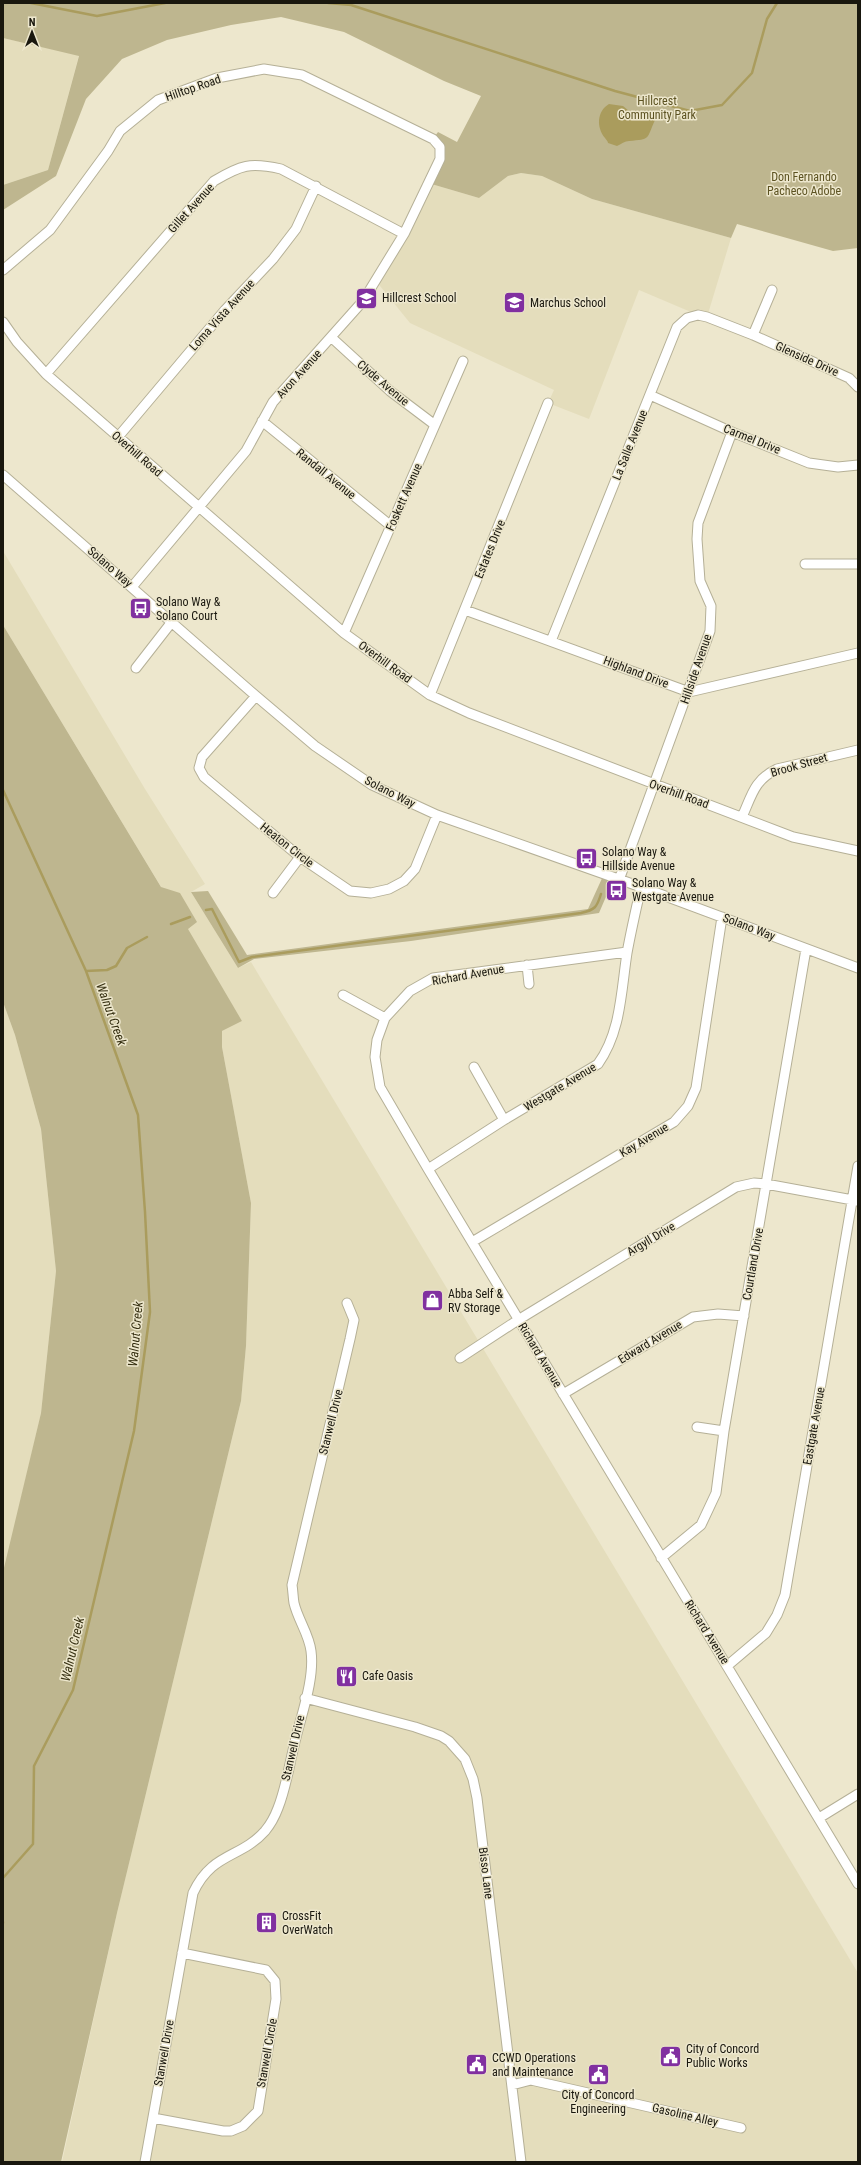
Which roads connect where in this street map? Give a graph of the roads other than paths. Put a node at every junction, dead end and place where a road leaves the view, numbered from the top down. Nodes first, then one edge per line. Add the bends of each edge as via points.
1 (440, 147) joint
2 (316, 186) junction
3 (404, 234) junction
4 (3, 270) edge
5 (772, 290) dead end
6 (3, 322) edge
7 (753, 335) junction
8 (332, 338) junction
9 (463, 362) dead end
10 (46, 374) junction
11 (858, 387) edge
12 (650, 395) junction
13 (548, 403) dead end
14 (262, 422) junction
15 (435, 425) junction
16 (732, 432) junction
17 (118, 437) junction
18 (858, 465) edge
19 (3, 475) edge
20 (199, 508) junction
21 (391, 526) junction
22 (806, 564) dead end
23 (858, 564) edge
24 (132, 587) junction
25 (465, 610) junction
26 (171, 623) junction
27 (344, 633) junction
28 (552, 641) junction
29 (858, 653) edge
30 (136, 668) dead end
31 (689, 692) junction
32 (430, 695) junction
33 (256, 696) junction
34 (858, 750) edge
35 (655, 785) junction
36 (437, 815) junction
37 (742, 817) junction
38 (858, 851) edge
39 (300, 857) junction
40 (619, 880) junction
41 (641, 887) junction
42 (273, 893) dead end
43 (722, 917) junction
44 (806, 949) junction
45 (627, 952) junction
46 (527, 965) junction
47 (858, 968) edge
48 (529, 984) dead end
49 (343, 995) dead end
50 (386, 1018) junction
51 (474, 1066) dead end
52 (504, 1120) junction
53 (858, 1166) edge
54 (428, 1169) junction
55 (766, 1184) junction
56 (855, 1201) edge
57 (472, 1242) junction
58 (347, 1303) dead end
59 (744, 1316) junction
60 (518, 1320) junction
61 (460, 1358) dead end
62 (563, 1394) junction
63 (697, 1427) dead end
64 (724, 1431) junction
65 (661, 1558) junction
66 (728, 1666) junction
67 (305, 1698) junction
68 (858, 1794) edge
69 (819, 1818) junction
70 (858, 1884) edge
71 (182, 1953) junction
72 (512, 2084) junction
73 (153, 2118) junction
74 (741, 2128) dead end
75 (145, 2162) edge
76 (521, 2162) edge

1 - 3 street, Avon Avenue via 440,160
1 - 4 street, Hilltop Road via 433,139 302,75 264,69 217,78 158,100 120,132 50,230
2 - 3 street, Gillet Avenue
2 - 10 street, Gillet Avenue via 281,169 260,164 237,167 214,181
2 - 17 street, Loma Vista Avenue via 296,229 273,259 225,310
3 - 8 street, Avon Avenue via 363,301
5 - 7 street
6 - 10 street, Overhill Road
7 - 11 street, Glenside Drive via 849,378
7 - 12 street, La Salle Avenue via 707,317 698,315 687,318 677,326
8 - 14 street, Avon Avenue via 274,402
8 - 15 street, Clyde Avenue via 390,391
9 - 15 street, Foskett Avenue
10 - 17 street, Overhill Road
12 - 16 street, Carmel Drive
12 - 28 street, La Salle Avenue
13 - 25 street, Estates Drive
14 - 20 street, Avon Avenue via 246,451
14 - 21 street, Randall Avenue
15 - 21 street, Foskett Avenue
16 - 18 street, Carmel Drive via 809,463 838,467
16 - 31 street, Hillside Avenue via 698,523 700,581 711,606 710,631
17 - 20 street, Overhill Road
19 - 24 street, Solano Way
20 - 24 street, Avon Avenue
20 - 27 street, Overhill Road
21 - 27 street, Foskett Avenue
22 - 23 street
24 - 26 street, Solano Way
25 - 28 street, Highland Drive
25 - 32 street, Estates Drive
26 - 30 street
26 - 33 street, Solano Way
27 - 32 street, Overhill Road
28 - 31 street, Highland Drive
29 - 31 street
31 - 35 street, Hillside Avenue
32 - 35 street, Overhill Road via 469,713
33 - 36 street, Solano Way via 315,746 372,785
33 - 39 street, Heaton Circle via 202,757 199,768 204,778
34 - 37 street, Brook Street via 777,769 766,775 757,782
35 - 37 street, Overhill Road
35 - 40 street, Hillside Avenue
36 - 39 street, Heaton Circle via 415,869 404,881 389,889 371,893 350,891
36 - 40 street, Solano Way
37 - 38 street, Overhill Road via 793,837
39 - 42 street
40 - 41 street, Solano Way
41 - 43 street, Solano Way
41 - 45 street, Westgate Avenue
43 - 44 street, Solano Way
43 - 57 street, Kay Avenue via 696,1088 688,1106 674,1122
44 - 47 street, Solano Way
44 - 55 street, Courtland Drive
45 - 46 street, Richard Avenue
45 - 52 street, Westgate Avenue via 616,1030 609,1050 598,1064
46 - 48 street
46 - 50 street, Richard Avenue via 433,978 410,991
49 - 50 street
50 - 54 street, Richard Avenue via 377,1040 375,1057 380,1087
51 - 52 street
52 - 54 street, Westgate Avenue
53 - 56 street, Eastgate Avenue
54 - 57 street, Richard Avenue
55 - 56 street, Argyll Drive
55 - 59 street, Courtland Drive
55 - 60 street, Argyll Drive via 754,1183 736,1187
56 - 66 street, Eastgate Avenue via 785,1595 766,1633
57 - 60 street, Richard Avenue
58 - 67 street, Stanwell Drive via 354,1320 292,1585 294,1604 312,1652 312,1671
59 - 62 street, Edward Avenue via 718,1314 694,1317
59 - 64 street, Courtland Drive
60 - 61 street, Argyll Drive
60 - 62 street, Richard Avenue
62 - 65 street, Richard Avenue
63 - 64 street
64 - 65 street, Courtland Drive via 716,1493 701,1525
65 - 66 street, Richard Avenue
66 - 69 street, Richard Avenue
67 - 71 street, Stanwell Drive via 275,1816 257,1838 206,1871 198,1883 189,1907
67 - 72 street, Bisso Lane via 428,1731 449,1741 465,1759 477,1798
68 - 69 street
69 - 70 street, Richard Avenue
71 - 73 street, Stanwell Drive
71 - 73 street, Stanwell Circle via 266,1970 275,1981 276,1999 258,2111 243,2126 231,2131
72 - 74 street, Gasoline Alley via 531,2080
72 - 76 street, Bisso Lane
73 - 75 street, Stanwell Drive

